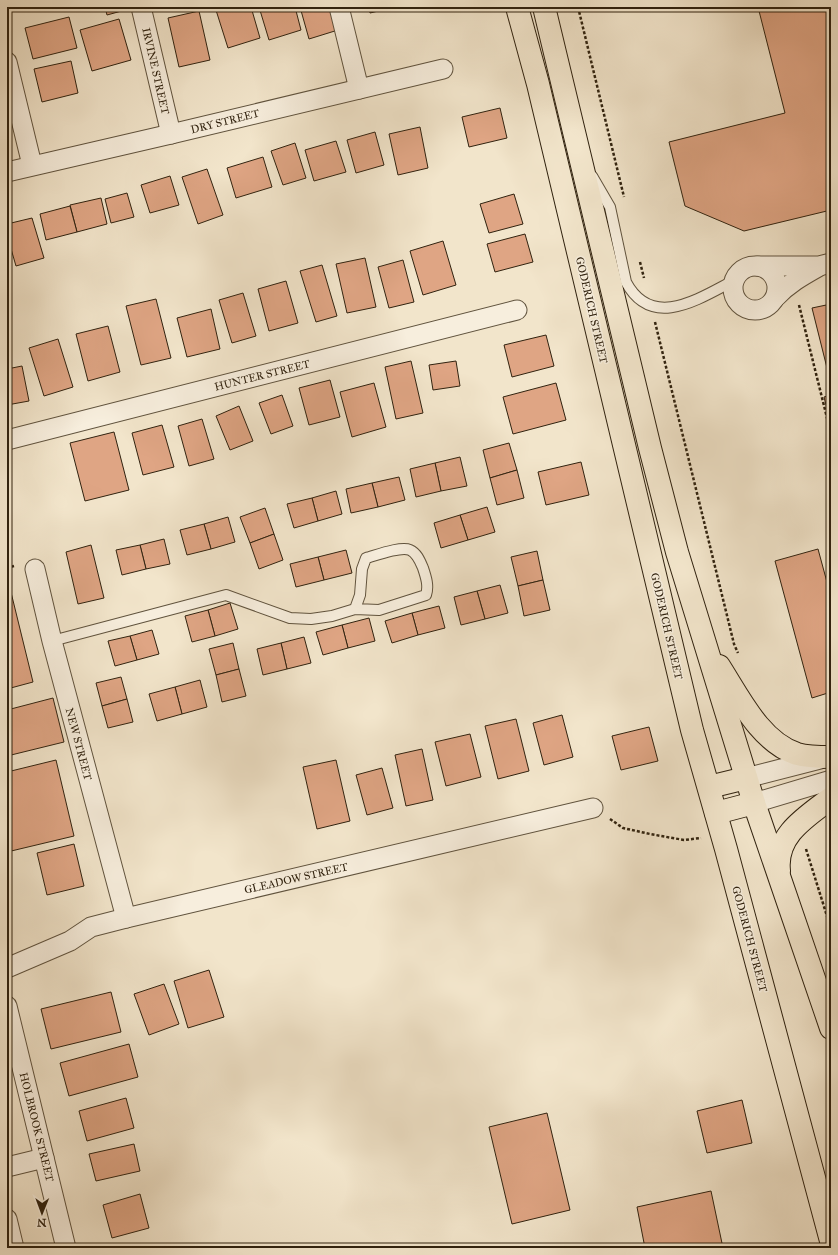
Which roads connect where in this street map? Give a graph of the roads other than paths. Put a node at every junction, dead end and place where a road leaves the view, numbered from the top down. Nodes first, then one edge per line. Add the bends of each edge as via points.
1 (141, 7) edge
2 (339, 7) edge
3 (517, 7) edge
4 (544, 7) edge
5 (7, 62) edge
6 (443, 69) dead end
7 (359, 89) junction
8 (171, 134) junction
9 (580, 153) junction
10 (32, 165) junction
11 (7, 172) edge
12 (825, 265) edge
13 (757, 266) junction
14 (735, 280) junction
15 (776, 297) junction
16 (517, 310) dead end
17 (7, 440) edge
18 (35, 569) dead end
19 (355, 609) junction
20 (52, 641) junction
21 (705, 643) junction
22 (831, 757) edge
23 (746, 778) junction
24 (831, 780) edge
25 (709, 788) junction
26 (831, 798) edge
27 (754, 803) junction
28 (593, 808) road end
29 (716, 813) junction
30 (783, 889) junction
31 (126, 918) junction
32 (7, 968) edge
33 (7, 1006) edge
34 (831, 1028) edge
35 (44, 1158) junction
36 (7, 1167) edge
37 (7, 1219) edge
38 (828, 1241) edge
39 (14, 1248) edge
40 (66, 1248) edge

1 - 8 street, IRVINE STREET
2 - 7 street
3 - 25 highway, GODERICH STREET via 538,84 690,722
4 - 9 highway
5 - 10 street
6 - 7 street, DRY STREET
7 - 8 street, DRY STREET
8 - 10 street, DRY STREET
9 - 14 lane via 610,207 626,282 636,296 651,306 663,308 690,303
9 - 21 highway via 650,448 677,552
10 - 11 street, DRY STREET
12 - 13 street
12 - 15 street via 789,285
13 - 14 street via 744,270
13 - 15 street via 770,271 774,276 777,283
14 - 15 street via 733,287 737,300 747,308 760,310 772,303
16 - 17 street, HUNTER STREET
18 - 20 street, NEW STREET
19 - 19 lane via 366,558 402,549 411,550 419,558 428,588 426,595 379,610
19 - 20 lane via 311,619 290,618 226,595
20 - 31 street, NEW STREET
21 - 22 highway via 758,726 772,740 797,754
21 - 23 highway
22 - 23 street
23 - 25 highway
23 - 27 highway
24 - 27 street
25 - 29 highway, GODERICH STREET
26 - 30 highway via 793,829 784,842 780,850 779,867
27 - 29 highway
27 - 30 highway
28 - 31 street, GLEADOW STREET
29 - 38 highway, GODERICH STREET
30 - 34 highway
31 - 32 street, GLEADOW STREET via 91,927 70,941
33 - 35 street, HOLBROOK STREET
35 - 36 street
35 - 40 street, HOLBROOK STREET
37 - 39 street

